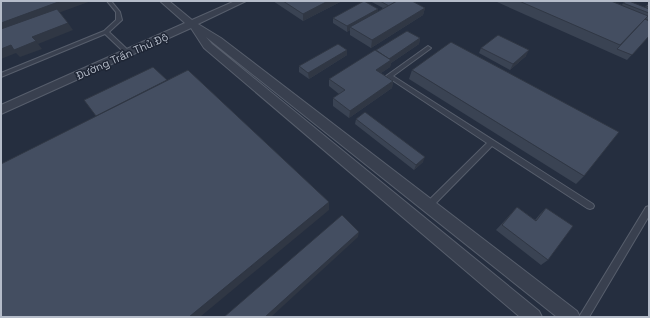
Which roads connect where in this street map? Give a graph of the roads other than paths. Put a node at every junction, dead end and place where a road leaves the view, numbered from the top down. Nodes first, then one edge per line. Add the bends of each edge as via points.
1 (109, 1) edge
2 (164, 1) edge
3 (242, 1) edge
4 (191, 24) junction
5 (106, 32) junction
6 (428, 48) dead end
7 (128, 53) junction
8 (1, 75) edge
9 (1, 110) edge
10 (492, 142) junction
11 (429, 205) junction
12 (590, 206) dead end
13 (649, 209) edge
14 (533, 317) edge
15 (571, 317) edge
16 (584, 317) edge

1 - 5 lane via 118,12 119,20
2 - 4 street
3 - 4 street, Đường Trần Thủ Độ
4 - 7 street, Đường Trần Thủ Độ
4 - 11 street via 218,40
4 - 14 street via 208,46
5 - 7 lane
5 - 8 lane
6 - 10 lane via 389,76
7 - 9 street, Đường Trần Thủ Độ
10 - 11 lane
10 - 12 lane
11 - 15 street
13 - 16 lane

